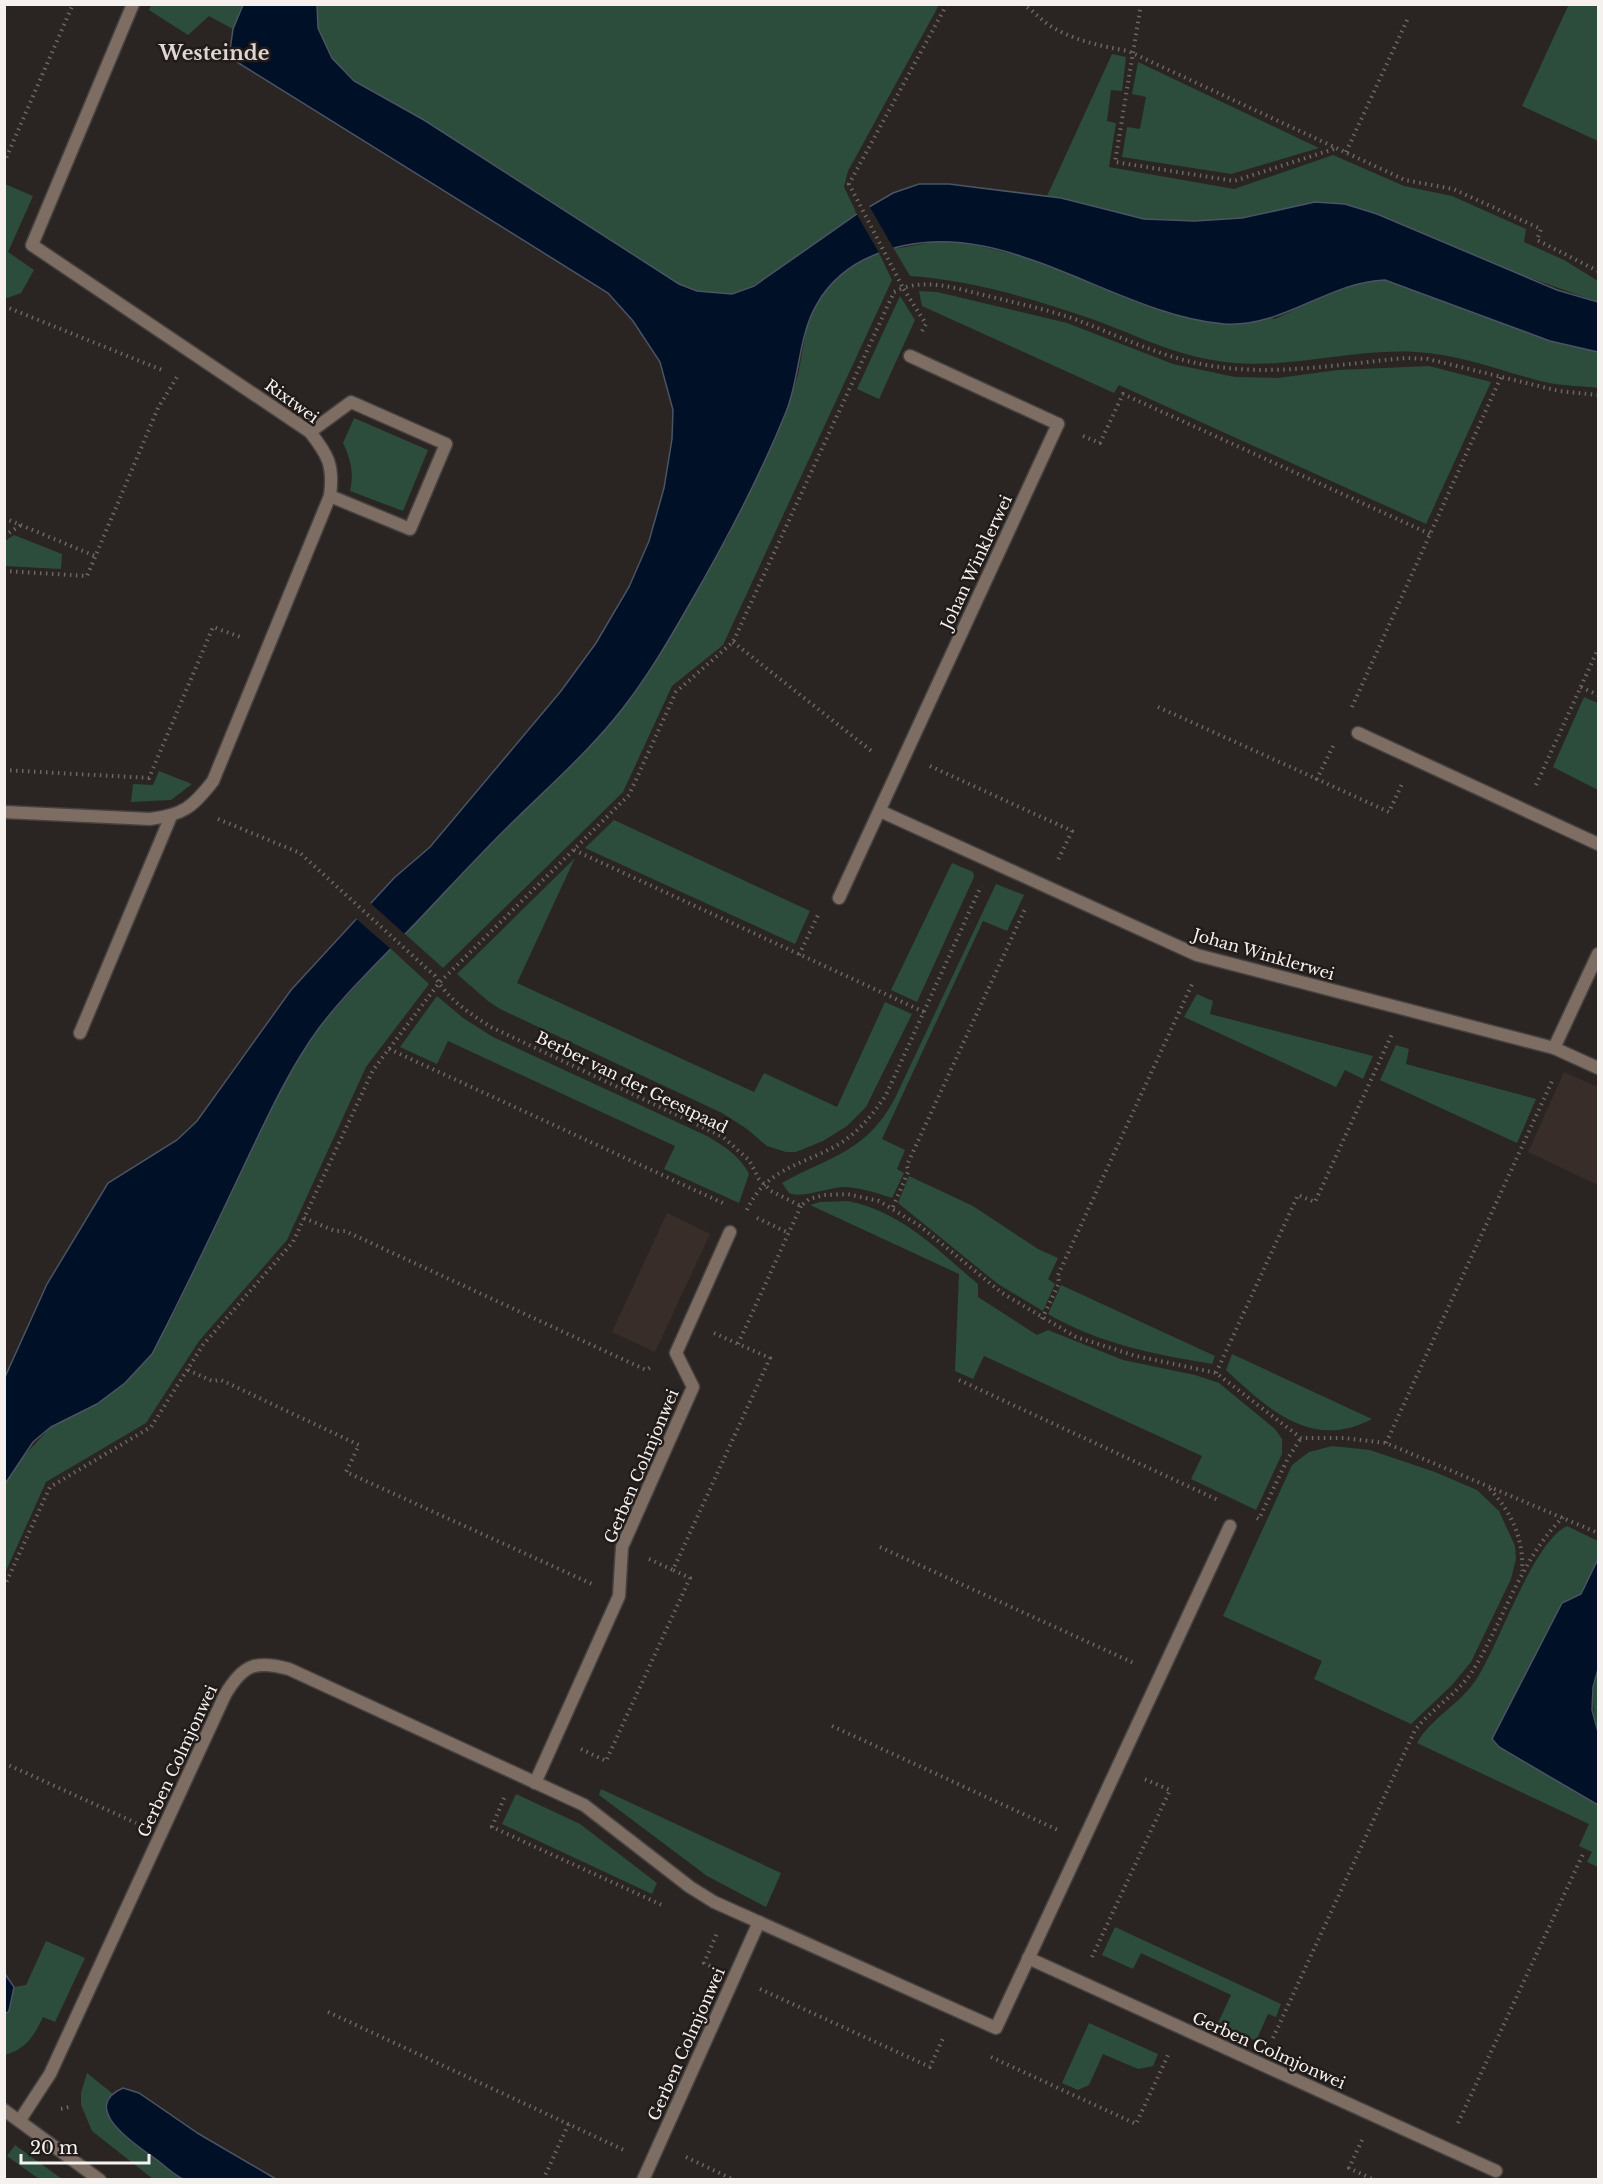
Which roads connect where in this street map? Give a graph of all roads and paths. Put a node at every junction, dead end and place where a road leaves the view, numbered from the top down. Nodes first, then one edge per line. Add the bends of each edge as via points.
1 (73, 4) edge
2 (132, 4) edge
3 (947, 4) edge
4 (1022, 4) edge
5 (1141, 4) edge
6 (1409, 16) dead end
7 (1133, 54) junction
8 (1337, 148) junction
9 (1346, 152) junction
10 (4, 163) edge
11 (1599, 271) edge
12 (903, 288) junction
13 (4, 306) edge
14 (193, 352) junction
15 (910, 356) joint
16 (178, 376) junction
17 (1501, 377) junction
18 (1599, 395) edge
19 (1058, 424) junction
20 (310, 432) junction
21 (330, 496) junction
22 (4, 518) edge
23 (21, 525) junction
24 (1430, 534) junction
25 (4, 536) edge
26 (95, 556) junction
27 (4, 571) edge
28 (268, 648) junction
29 (1599, 649) edge
30 (1581, 687) junction
31 (1599, 696) edge
32 (1158, 707) dead end
33 (1348, 715) dead end
34 (1358, 733) dead end
35 (1338, 736) dead end
36 (1414, 759) junction
37 (4, 770) edge
38 (1317, 779) junction
39 (195, 803) junction
40 (1525, 810) junction
41 (880, 811) junction
42 (4, 812) edge
43 (171, 816) junction
44 (1599, 844) edge
45 (574, 850) junction
46 (992, 861) junction
47 (1038, 882) junction
48 (839, 898) joint
49 (1599, 954) edge
50 (799, 955) junction
51 (1205, 957) junction
52 (439, 983) junction
53 (1404, 1009) junction
54 (924, 1012) junction
55 (80, 1033) dead end
56 (389, 1049) junction
57 (1559, 1051) junction
58 (1599, 1068) edge
59 (764, 1183) junction
60 (801, 1206) junction
61 (892, 1207) junction
62 (735, 1208) dead end
63 (746, 1213) junction
64 (304, 1218) junction
65 (730, 1232) joint
66 (789, 1233) junction
67 (1042, 1318) junction
68 (676, 1353) junction
69 (188, 1370) junction
70 (1216, 1373) junction
71 (959, 1380) dead end
72 (1301, 1438) junction
73 (1386, 1443) junction
74 (1489, 1487) junction
75 (1227, 1504) dead end
76 (1249, 1514) dead end
77 (1563, 1517) junction
78 (1260, 1519) junction
79 (1230, 1526) dead end
80 (1255, 1529) dead end
81 (1599, 1533) edge
82 (880, 1547) dead end
83 (1522, 1572) junction
84 (4, 1587) edge
85 (620, 1596) junction
86 (1160, 1676) junction
87 (832, 1726) dead end
88 (555, 1737) junction
89 (4, 1763) edge
90 (1145, 1767) dead end
91 (535, 1783) junction
92 (145, 1827) dead end
93 (1083, 1841) junction
94 (1583, 1854) dead end
95 (759, 1922) junction
96 (1028, 1958) junction
97 (1081, 1982) junction
98 (328, 2012) dead end
99 (1261, 2064) junction
100 (4, 2110) edge
101 (1373, 2115) junction
102 (20, 2120) junction
103 (569, 2123) junction
104 (659, 2144) junction
105 (1446, 2148) junction
106 (651, 2162) junction
107 (1496, 2171) dead end
108 (100, 2180) edge
109 (543, 2180) edge
110 (643, 2180) edge
111 (734, 2180) edge
112 (1374, 2180) edge

1 - 10 path
2 - 14 street, Rixtwei via 32,245
3 - 12 path via 849,184
4 - 7 path via 1050,26 1086,43
5 - 7 path
6 - 9 path
7 - 8 path
7 - 8 path via 1115,162 1234,181
8 - 9 path
9 - 11 path via 1405,180 1453,189 1541,229 1537,240
12 - 15 path via 926,324
12 - 17 path via 939,285 1002,300 1073,319 1172,357 1226,369 1267,371 1406,358 1428,359
12 - 45 path via 894,292 733,642 676,693 629,795
13 - 16 path
14 - 16 path
14 - 20 street, Rixtwei
15 - 19 street
16 - 26 path via 158,408
17 - 18 path via 1559,391
17 - 24 path
19 - 24 path via 1100,443 1123,394
19 - 41 street, Johan Winklerwei
20 - 21 street, Rixtwei via 325,452 333,473
20 - 21 street via 351,402 446,444 410,529
21 - 28 street, Rixtwei
22 - 23 path
23 - 25 path
23 - 26 path
24 - 33 path
26 - 27 path via 87,576
28 - 37 path via 213,627 149,778
28 - 39 street, Rixtwei via 213,781
29 - 30 path
30 - 31 path
30 - 40 path
32 - 38 path
34 - 36 street
35 - 38 path
36 - 38 path via 1389,812
36 - 40 street
39 - 43 street, Rixtwei
39 - 52 path, Berber van der Geestpaad via 210,816 300,853
40 - 44 street
41 - 46 street, Johan Winklerwei
41 - 48 street, Johan Winklerwei
42 - 43 street, Rixtwei via 150,819
43 - 55 street
45 - 50 path
45 - 52 path
46 - 47 street, Johan Winklerwei
46 - 54 path
47 - 51 street, Johan Winklerwei
47 - 61 path via 907,1165 908,1172
48 - 50 path via 818,914
49 - 57 street
50 - 54 path
51 - 53 street, Johan Winklerwei
51 - 67 path via 1058,1275 1059,1283
52 - 56 path
52 - 59 path, Berber van der Geestpaad via 442,990 491,1028 723,1137 749,1160
53 - 57 street, Johan Winklerwei
53 - 70 path via 1315,1202 1298,1195
54 - 59 path via 886,1095 873,1114 835,1146
56 - 62 path
56 - 64 path via 373,1070
57 - 58 street, Johan Winklerwei
57 - 73 path
59 - 60 path, Berber van der Geestpaad via 771,1191
59 - 63 path via 754,1193
60 - 61 path via 824,1195 847,1194
60 - 66 path
61 - 67 path via 1002,1293
63 - 65 path
63 - 66 path
64 - 68 path via 335,1231 345,1231 646,1370
64 - 69 path via 293,1242 203,1345
65 - 68 street
66 - 88 path via 738,1344 770,1358 673,1570 690,1578 606,1761
67 - 70 path via 1110,1349
68 - 85 street, Gerben Colmjonwei via 693,1387 622,1547
69 - 84 path via 151,1427 50,1487
69 - 85 path via 212,1381 221,1380 359,1445 346,1472
70 - 72 path
71 - 75 path
72 - 73 path
72 - 78 path
73 - 74 path
74 - 77 path
74 - 83 path via 1508,1511 1517,1532 1523,1550
76 - 78 path
77 - 81 path
77 - 83 path via 1538,1545
78 - 80 path
79 - 86 street, Gerben Colmjonwei
82 - 86 path
83 - 99 path via 1474,1669 1456,1692 1415,1730
85 - 88 street, Gerben Colmjonwei
86 - 93 street, Gerben Colmjonwei
87 - 93 path
88 - 91 street, Gerben Colmjonwei
89 - 92 path
90 - 97 path via 1140,1777 1170,1790
91 - 95 street, Gerben Colmjonwei via 584,1806 714,1902
91 - 102 street, Gerben Colmjonwei via 290,1670 269,1664 250,1666 235,1678 225,1695 50,2074
93 - 96 street, Gerben Colmjonwei
94 - 105 path
95 - 96 street, Gerben Colmjonwei via 996,2028
95 - 104 street, Gerben Colmjonwei
96 - 97 street, Gerben Colmjonwei
97 - 99 street, Gerben Colmjonwei
98 - 103 path
99 - 101 street, Gerben Colmjonwei
100 - 102 street
101 - 105 street, Gerben Colmjonwei
101 - 112 path via 1349,2168
102 - 108 street
103 - 106 path
103 - 109 path
104 - 106 street, Gerben Colmjonwei
104 - 111 path
105 - 107 street, Gerben Colmjonwei
106 - 110 street, Gerben Colmjonwei

